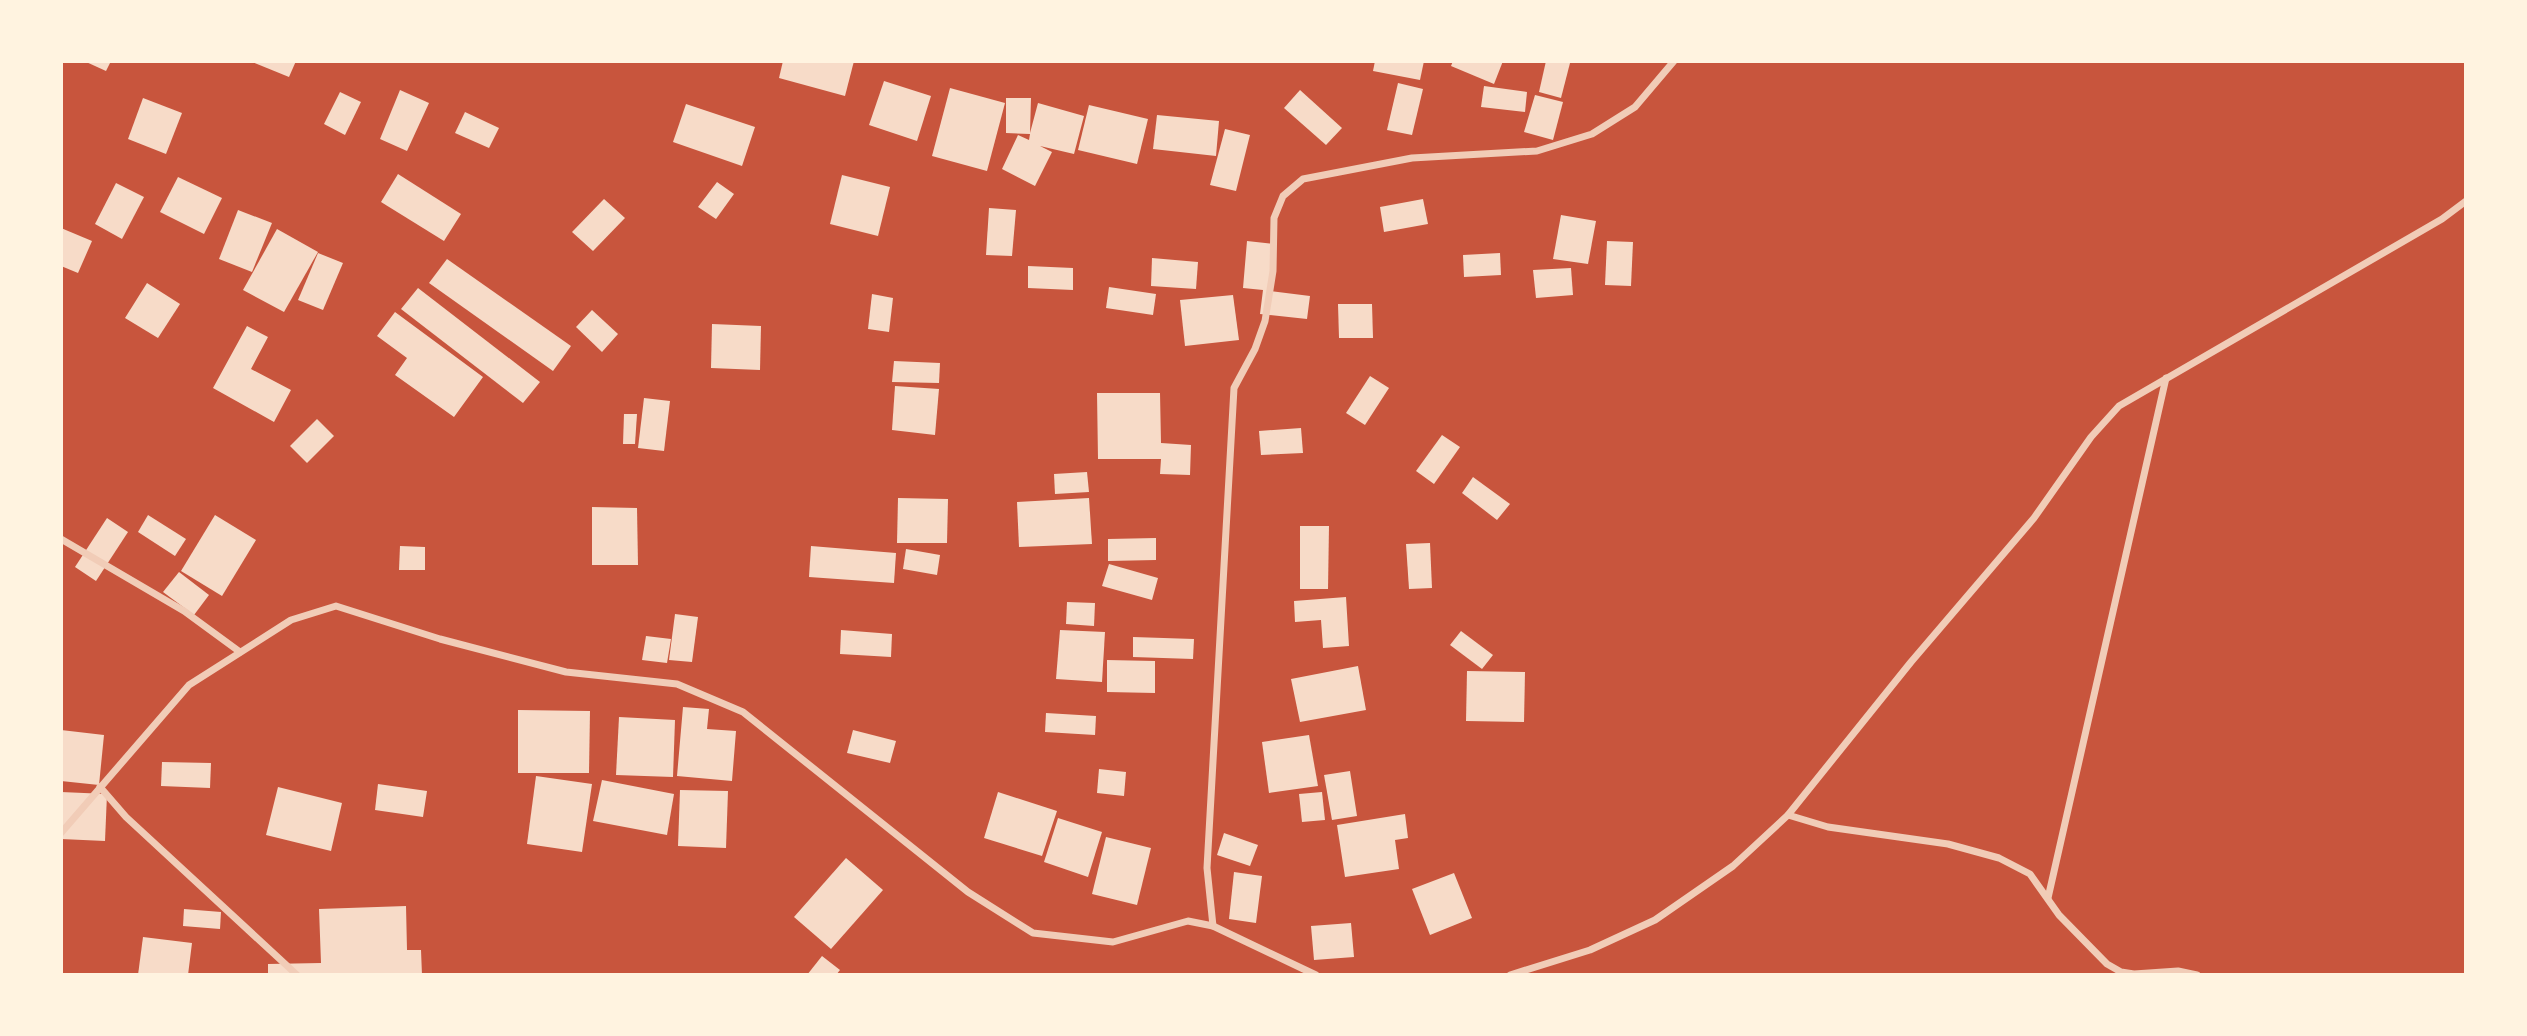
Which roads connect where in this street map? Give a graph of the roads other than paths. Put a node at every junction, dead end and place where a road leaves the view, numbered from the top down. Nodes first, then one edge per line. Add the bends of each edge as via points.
1 (1674, 61) edge
2 (2466, 201) edge
3 (2165, 378) junction
4 (61, 539) edge
5 (240, 652) junction
6 (100, 787) junction
7 (1788, 815) junction
8 (61, 834) edge
9 (2048, 898) junction
10 (1213, 926) junction
11 (297, 975) edge
12 (1316, 975) edge
13 (1510, 975) edge
14 (2197, 975) edge

1 - 10 street via 1635,107 1592,134 1537,151 1412,158 1303,179 1283,196 1274,218 1273,271 1265,321 1234,388 1207,868
2 - 3 street
3 - 7 street via 2119,406 2091,437 2034,518
3 - 9 street
4 - 5 street via 184,611
5 - 6 street via 189,685
5 - 10 street via 291,620 336,606 479,651 566,672 677,684 743,712 968,892 1032,933 1114,942 1188,921
6 - 8 street
6 - 11 street via 126,817
7 - 9 street via 1828,827 1948,844 1999,858 2030,874
7 - 13 street via 1733,866 1655,920 1590,950
9 - 14 street via 2107,964 2121,972
10 - 12 street

